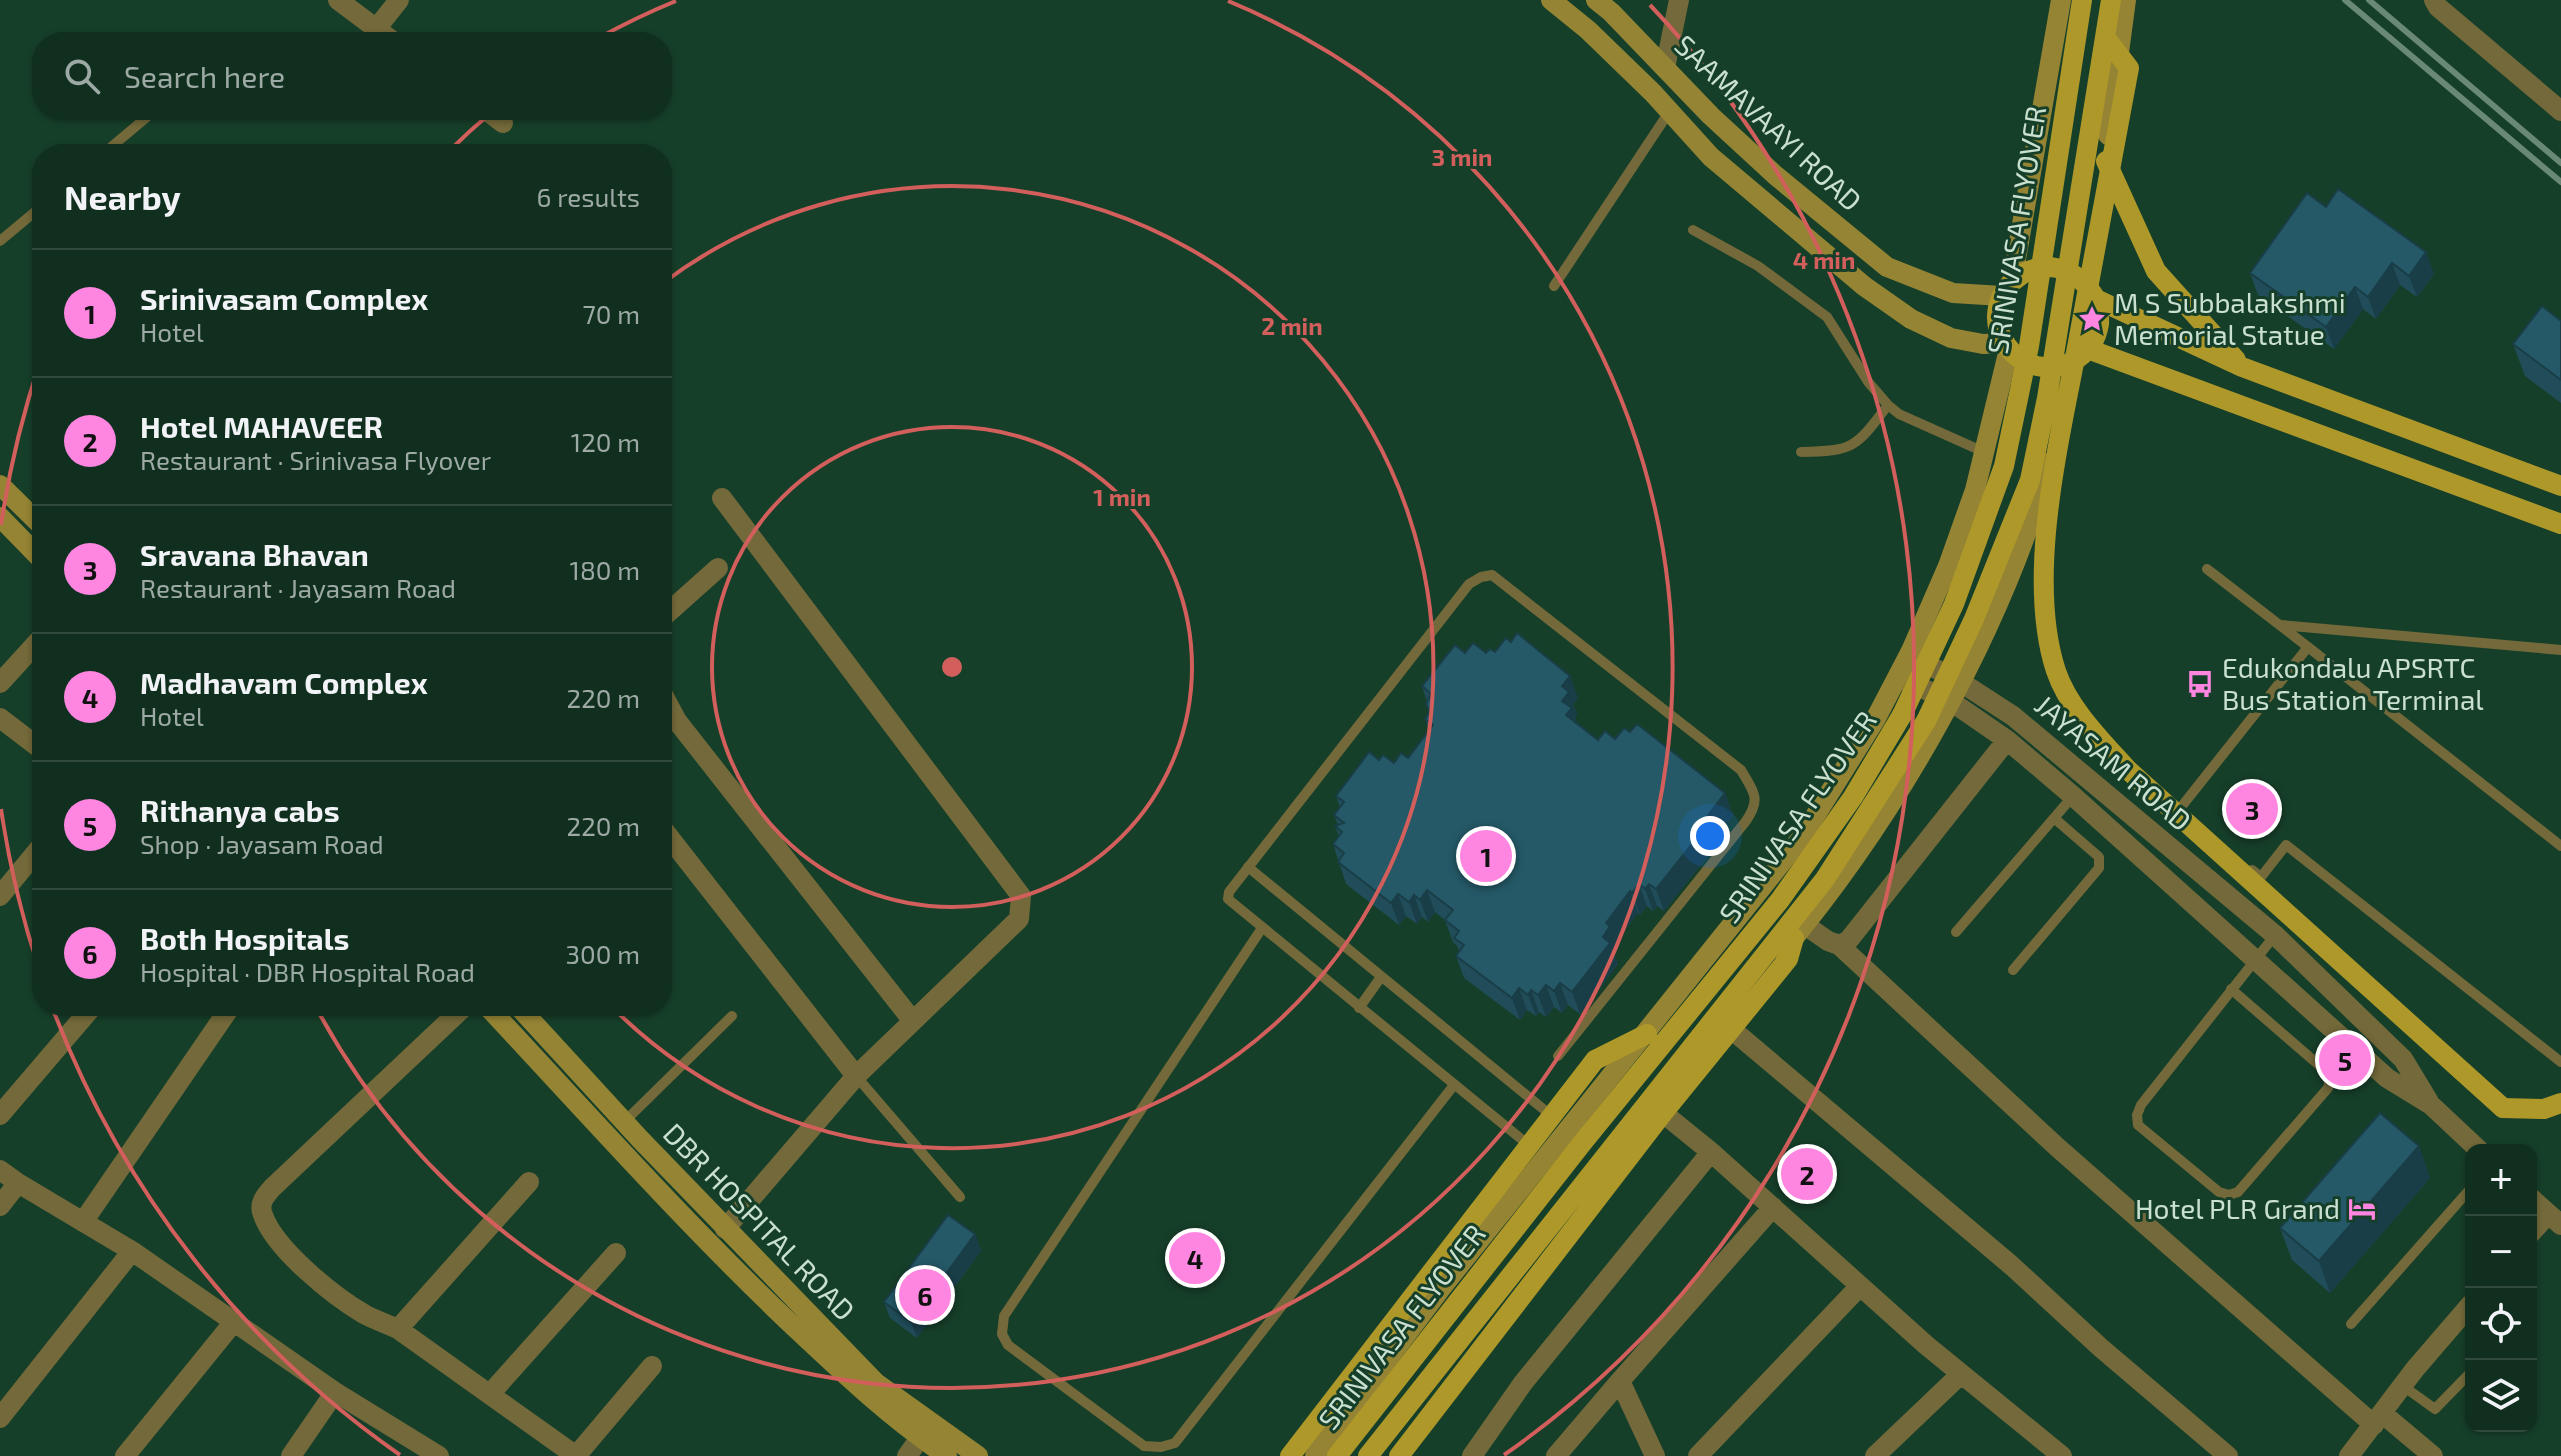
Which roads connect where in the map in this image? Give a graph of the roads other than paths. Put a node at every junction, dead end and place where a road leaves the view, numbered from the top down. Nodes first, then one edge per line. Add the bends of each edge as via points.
1 (338, 0) edge
2 (399, 0) edge
3 (1551, 0) edge
4 (1596, 0) edge
5 (1679, 0) edge
6 (2061, 0) edge
7 (2082, 0) edge
8 (2111, 0) edge
9 (2126, 0) edge
10 (2434, 0) edge
11 (376, 29) junction
12 (380, 32) edge
13 (2105, 37) junction
14 (1665, 68) junction
15 (2561, 111) edge
16 (1669, 112) junction
17 (143, 120) edge
18 (499, 120) edge
19 (503, 123) dead end
20 (115, 144) edge
21 (2104, 158) junction
22 (32, 214) edge
23 (1693, 230) dead end
24 (0, 241) edge
25 (1554, 286) dead end
26 (2007, 289) junction
27 (2092, 292) junction
28 (2007, 346) junction
29 (2083, 354) junction
30 (2242, 367) junction
31 (1888, 405) junction
32 (1801, 452) dead end
33 (1984, 452) junction
34 (0, 485) edge
35 (2561, 486) edge
36 (722, 498) dead end
37 (32, 516) edge
38 (0, 517) edge
39 (2561, 524) edge
40 (32, 550) edge
41 (718, 568) dead end
42 (2207, 569) dead end
43 (672, 609) edge
44 (2281, 625) junction
45 (2308, 647) junction
46 (2561, 650) edge
47 (32, 654) edge
48 (1909, 655) junction
49 (1897, 677) junction
50 (1959, 681) junction
51 (0, 683) edge
52 (1949, 700) junction
53 (672, 712) edge
54 (0, 718) edge
55 (2007, 740) junction
56 (32, 742) edge
57 (2073, 796) junction
58 (2054, 818) junction
59 (672, 841) edge
60 (2561, 846) edge
61 (32, 857) edge
62 (1248, 867) junction
63 (0, 896) edge
64 (1262, 928) junction
65 (1799, 932) junction
66 (1956, 932) dead end
67 (2275, 935) junction
68 (1839, 945) junction
69 (2254, 959) junction
70 (2013, 970) dead end
71 (1381, 977) junction
72 (2231, 989) junction
73 (1359, 1008) junction
74 (84, 1016) edge
75 (224, 1016) edge
76 (455, 1016) edge
77 (496, 1016) edge
78 (527, 1016) edge
79 (732, 1016) dead end
80 (912, 1020) junction
81 (1730, 1028) junction
82 (1647, 1034) junction
83 (1558, 1056) dead end
84 (2561, 1062) edge
85 (856, 1076) junction
86 (1454, 1085) junction
87 (2561, 1103) edge
88 (2431, 1105) junction
89 (1663, 1113) junction
90 (0, 1115) edge
91 (624, 1122) junction
92 (1569, 1131) junction
93 (2473, 1144) edge
94 (1711, 1152) junction
95 (1546, 1160) junction
96 (0, 1170) edge
97 (529, 1182) dead end
98 (18, 1183) junction
99 (2465, 1195) edge
100 (960, 1197) dead end
101 (2537, 1203) edge
102 (0, 1206) edge
103 (1773, 1207) junction
104 (2554, 1219) edge
105 (83, 1222) junction
106 (725, 1229) junction
107 (132, 1251) junction
108 (616, 1253) dead end
109 (1860, 1286) junction
110 (2465, 1311) edge
111 (233, 1323) junction
112 (2351, 1324) dead end
113 (398, 1329) junction
114 (652, 1366) dead end
115 (1961, 1374) junction
116 (2465, 1379) edge
117 (1620, 1381) junction
118 (2403, 1386) junction
119 (335, 1392) junction
120 (490, 1394) junction
121 (0, 1418) edge
122 (2379, 1420) junction
123 (925, 1431) junction
124 (2054, 1454) edge
125 (125, 1456) edge
126 (291, 1456) edge
127 (439, 1456) edge
128 (576, 1456) edge
129 (907, 1456) edge
130 (947, 1456) edge
131 (978, 1456) edge
132 (1290, 1456) edge
133 (1315, 1456) edge
134 (1337, 1456) edge
135 (1368, 1456) edge
136 (1378, 1456) edge
137 (1399, 1456) edge
138 (1472, 1456) edge
139 (1556, 1456) edge
140 (1655, 1456) edge
141 (1698, 1456) edge
142 (1875, 1456) edge
143 (2228, 1456) edge
144 (2349, 1456) edge
145 (2433, 1456) edge

1 - 11 street
2 - 11 street
3 - 16 street, SAAMAVAAYI ROAD
4 - 14 street, SAAMAVAAYI ROAD
5 - 14 street
6 - 26 street
7 - 134 main road, SRINIVASA FLYOVER, bridge via 2029,346 2004,466 1954,604 1902,715 1853,797 1780,900
8 - 13 main road, SRINIVASA FLYOVER, bridge
9 - 21 street
10 - 15 street
11 - 12 street
13 - 87 main road, bridge via 2129,68 2058,453 2042,570 2057,674 2081,716 2127,769 2503,1108 2544,1109
13 - 135 main road, SRINIVASA FLYOVER, bridge via 2030,480 1926,721 1818,889
14 - 26 street, SAAMAVAAYI ROAD via 1775,175 1887,267 1953,293
16 - 25 lane
16 - 28 street, SAAMAVAAYI ROAD via 1791,227 1899,311 1951,338
17 - 20 lane
18 - 19 street
21 - 27 street
21 - 30 main road via 2156,271
22 - 24 lane
23 - 31 lane via 1758,266 1827,317
26 - 27 main road via 2025,272 2041,267 2074,274
26 - 28 main road via 1998,312
27 - 29 main road via 2099,322 2093,343
27 - 30 main road
28 - 29 main road via 2027,364 2048,368
28 - 33 street
29 - 39 main road
29 - 50 street via 2000,598
30 - 35 main road
31 - 32 lane via 1850,447
31 - 33 lane
33 - 48 street via 1948,566
34 - 37 street
36 - 80 street via 1021,896 1019,919
38 - 40 street
41 - 43 street
42 - 44 lane
44 - 45 lane
44 - 46 lane
45 - 60 lane
45 - 84 lane via 2178,811 2261,877 2286,845
47 - 51 street
48 - 49 street
48 - 50 street, JAYASAM ROAD
49 - 52 street, JAYASAM ROAD
49 - 82 street via 1802,837
50 - 52 street
50 - 67 street, JAYASAM ROAD via 2013,716
52 - 55 street, JAYASAM ROAD
52 - 65 street via 1896,797
53 - 80 street
54 - 56 street
55 - 57 street, JAYASAM ROAD
55 - 68 street via 1848,941
57 - 58 lane
57 - 69 street, JAYASAM ROAD
58 - 66 lane
58 - 70 lane via 2099,857 2099,868
59 - 85 street
61 - 63 street
62 - 64 lane via 1228,899
62 - 71 lane
62 - 83 lane via 1469,584 1492,575 1741,770 1756,796 1746,821
64 - 73 lane
64 - 86 lane via 1004,1316 1002,1334 1008,1345 1144,1446 1175,1443
65 - 68 street
65 - 81 main road via 1788,959
65 - 136 street
67 - 69 lane
67 - 88 street, JAYASAM ROAD via 2403,1059
68 - 122 street via 2057,1147
69 - 72 lane
69 - 88 street, JAYASAM ROAD via 2387,1078
71 - 73 lane
71 - 92 lane
72 - 72 lane via 2137,1115 2138,1125 2229,1195 2238,1192 2330,1080
73 - 86 lane
74 - 90 street
75 - 105 street
76 - 113 street via 263,1199 261,1214 288,1252 325,1288
77 - 123 street, DBR HOSPITAL ROAD via 733,1268 853,1382
78 - 91 street, DBR HOSPITAL ROAD
79 - 91 lane
80 - 85 street
81 - 89 main road
81 - 143 street
82 - 92 street
82 - 132 main road, bridge via 1595,1060
85 - 100 lane
85 - 106 street
86 - 95 lane
88 - 93 street, JAYASAM ROAD
89 - 94 street
89 - 137 main road
91 - 106 street, DBR HOSPITAL ROAD
92 - 95 street
94 - 103 street
94 - 138 street via 1523,1383
95 - 133 street
96 - 98 street
97 - 113 street
98 - 102 street
98 - 105 street
99 - 112 lane
101 - 104 street
103 - 109 street
103 - 117 street
105 - 107 street
106 - 123 street, DBR HOSPITAL ROAD
107 - 111 street
107 - 121 street
108 - 120 street
109 - 115 street
109 - 141 street
110 - 118 street
111 - 119 street
111 - 125 street
113 - 120 street
114 - 128 street
115 - 124 street
115 - 142 street
116 - 118 lane via 2435,1409
117 - 139 street
117 - 140 street
118 - 122 street
119 - 126 street
119 - 127 street
120 - 128 street
122 - 144 street
122 - 145 street
123 - 129 street
123 - 130 street, DBR HOSPITAL ROAD
123 - 131 street, DBR HOSPITAL ROAD

